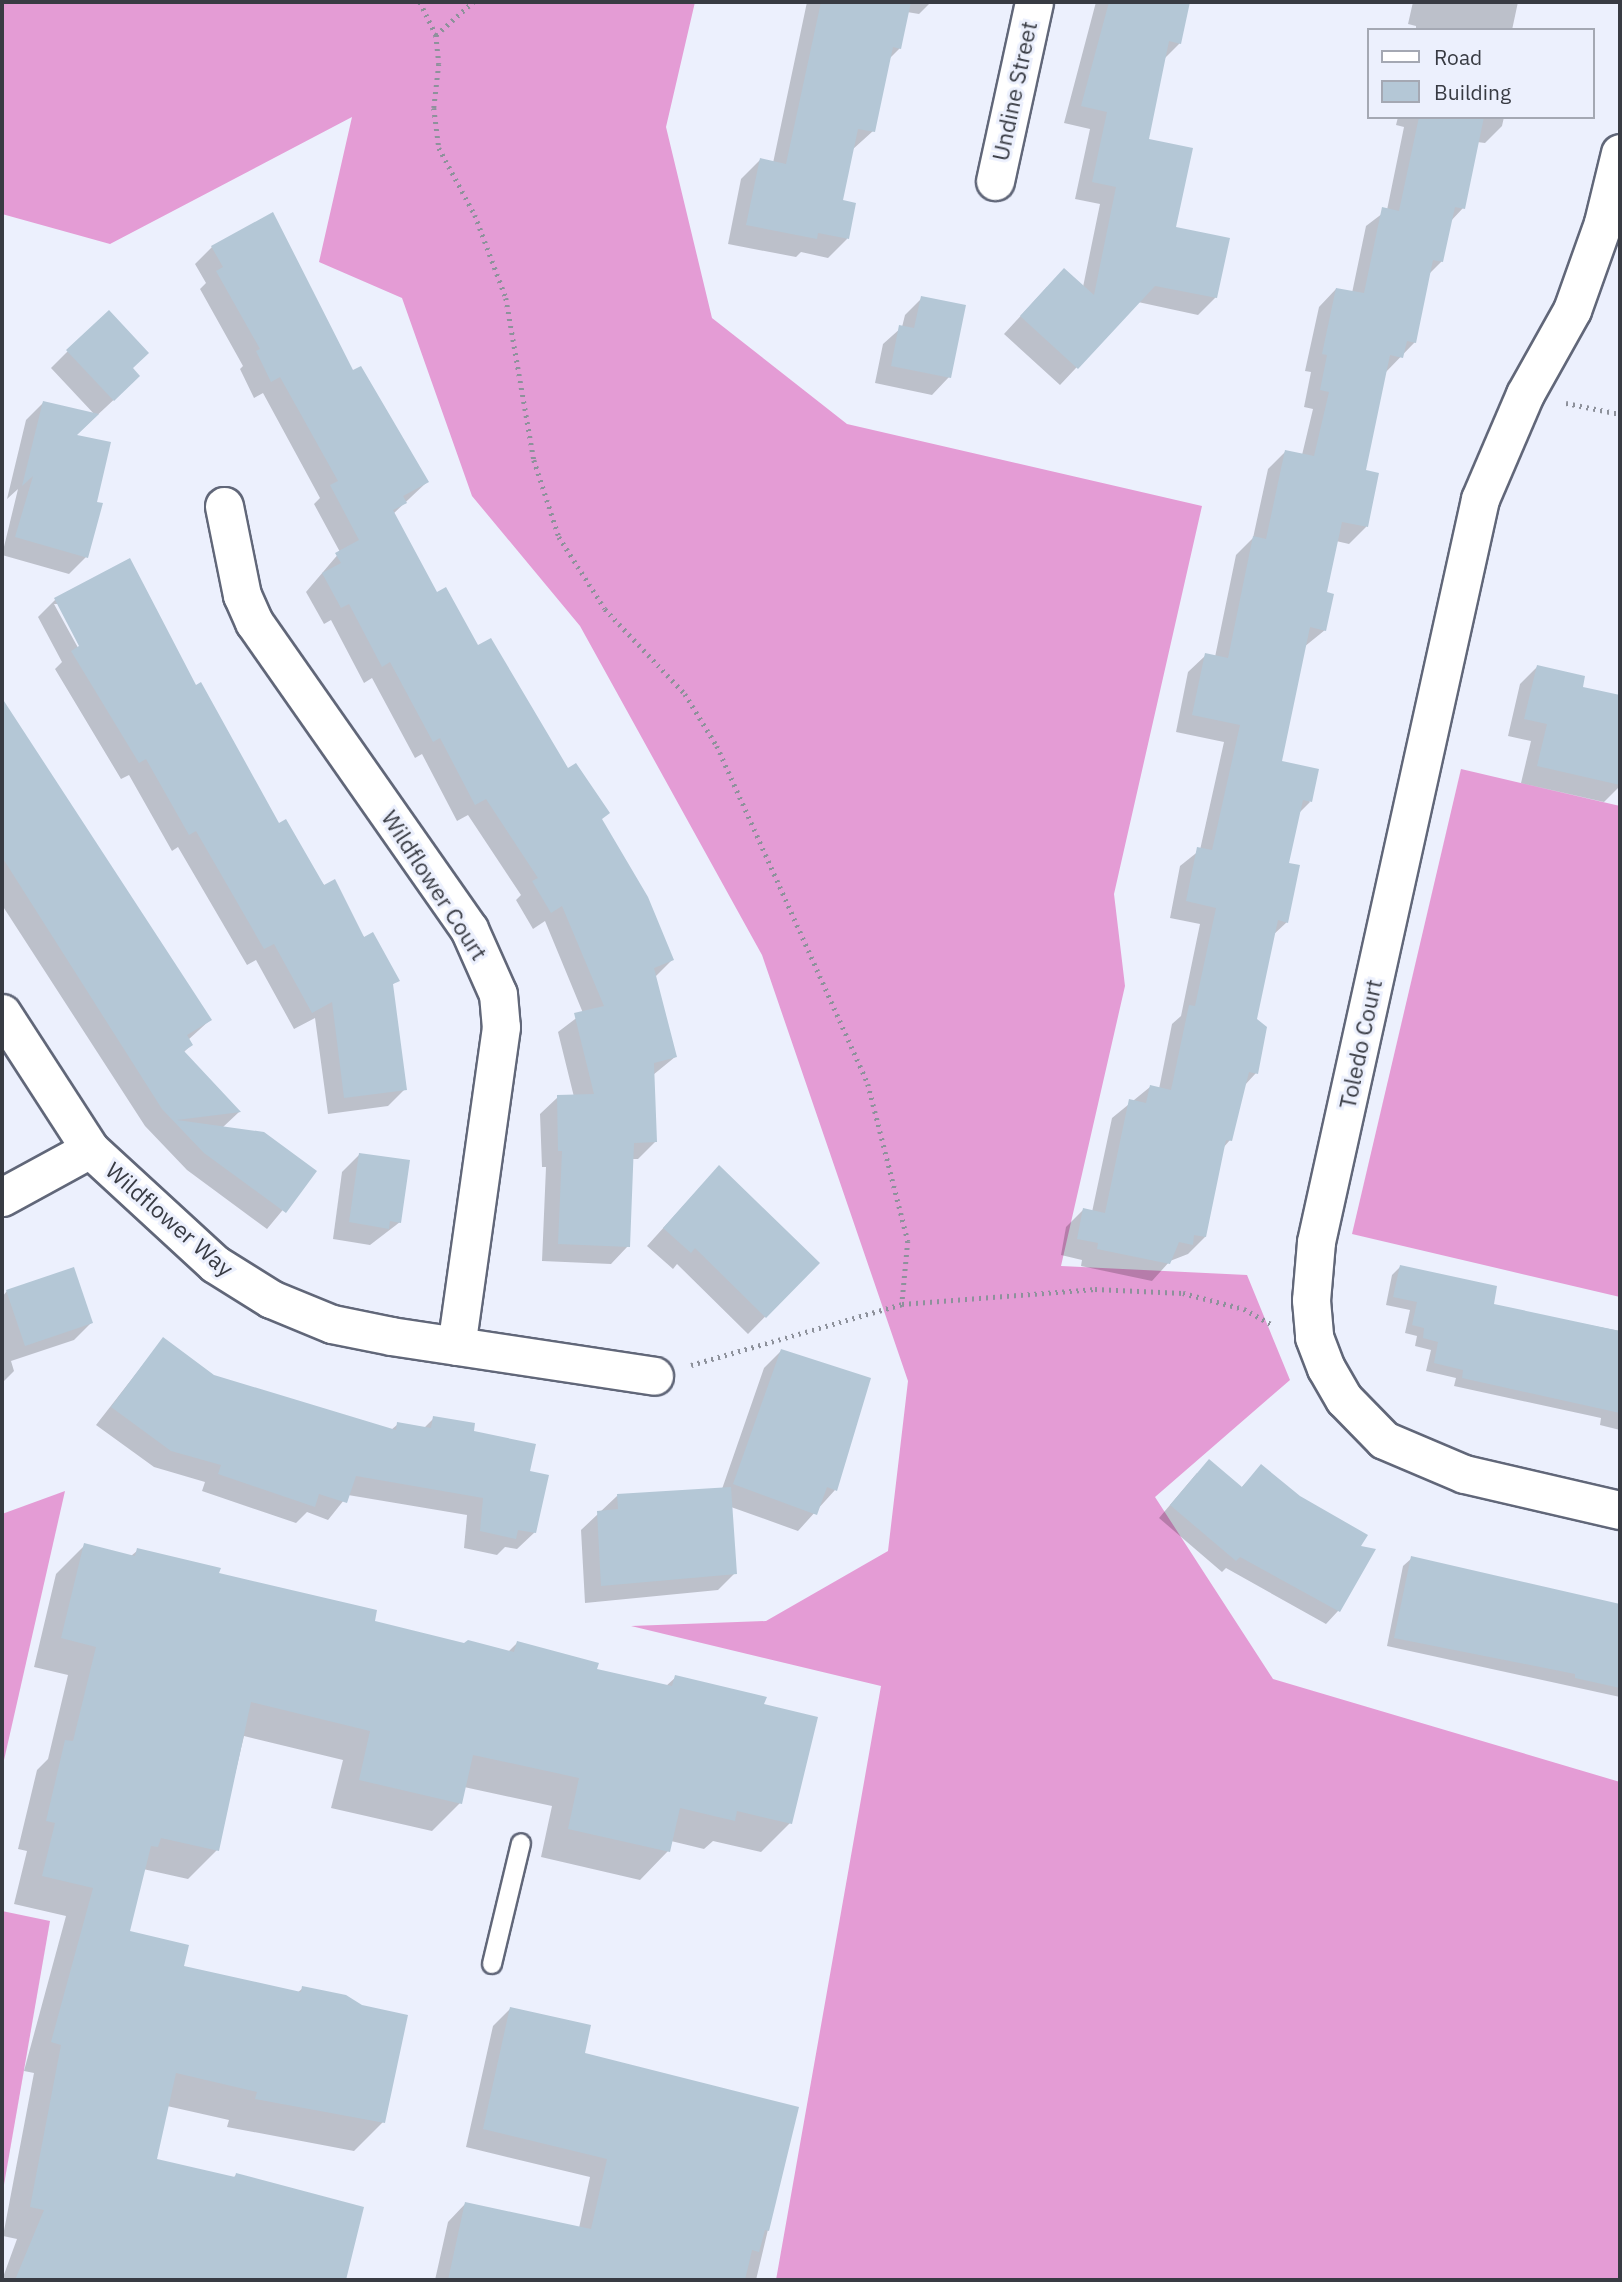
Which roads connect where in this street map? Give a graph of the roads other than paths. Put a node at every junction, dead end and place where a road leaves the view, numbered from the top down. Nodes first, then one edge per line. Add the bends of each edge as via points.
1 (1034, 2) edge
2 (1620, 153) edge
3 (995, 181) dead end
4 (223, 506) dead end
5 (2, 1013) edge
6 (90, 1149) junction
7 (2, 1198) edge
8 (456, 1346) junction
9 (654, 1376) dead end
10 (1620, 1510) edge
11 (521, 1843) dead end
12 (492, 1964) dead end

1 - 3 street, Undine Street
2 - 10 street, Toledo Court via 1603,223 1572,310 1525,394 1480,499 1316,1241 1311,1300 1314,1337 1326,1368 1344,1399 1384,1440 1464,1474
4 - 8 street, Wildflower Court via 239,582 254,622 470,929 498,994 501,1027
5 - 6 street, Wildflower Way
6 - 7 street
6 - 8 street, Wildflower Way via 215,1264 271,1299 332,1324
8 - 9 street, Wildflower Way
11 - 12 lane

